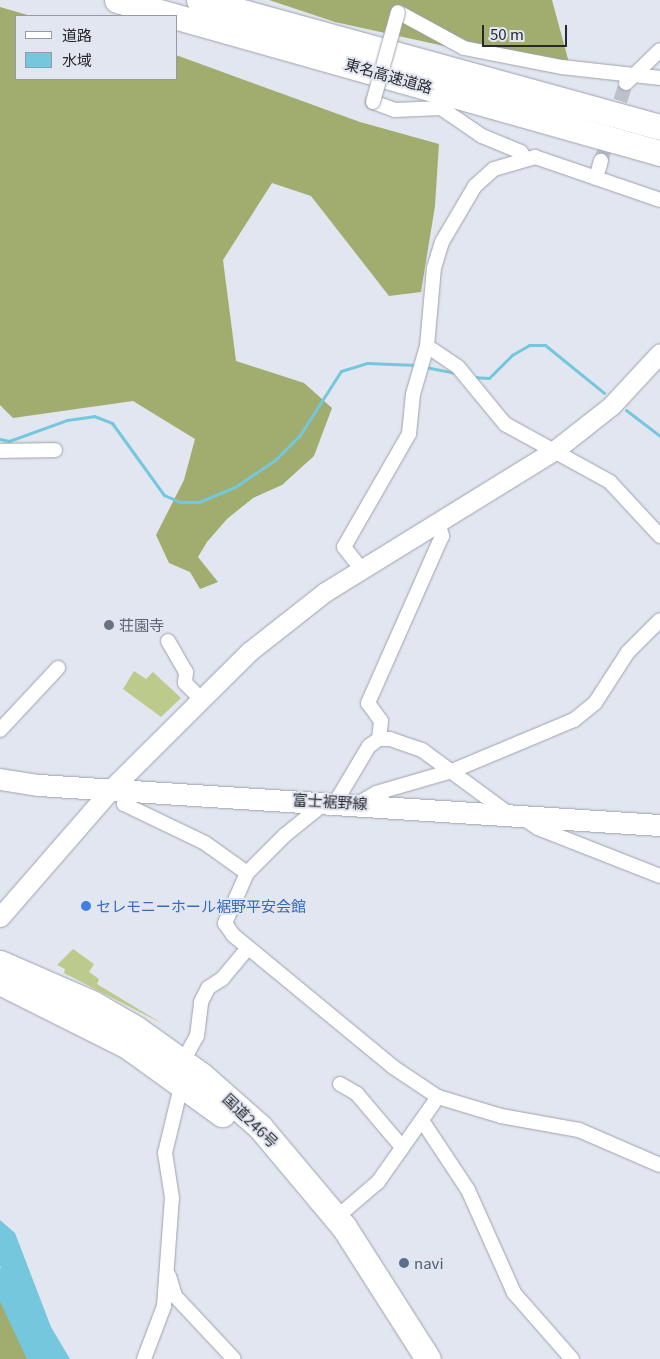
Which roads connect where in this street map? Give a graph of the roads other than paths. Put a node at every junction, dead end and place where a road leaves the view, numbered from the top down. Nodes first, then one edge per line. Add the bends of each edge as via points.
1 (117, 0) edge
2 (199, 0) edge
3 (170, 15) edge
4 (178, 17) edge
5 (660, 50) edge
6 (638, 73) junction
7 (660, 78) edge
8 (626, 84) tunnel mouth
9 (660, 127) edge
10 (660, 153) edge
11 (524, 157) junction
12 (601, 161) tunnel mouth
13 (596, 178) junction
14 (660, 200) edge
15 (428, 346) junction
16 (660, 352) edge
17 (55, 450) dead end
18 (555, 450) junction
19 (0, 451) edge
20 (438, 522) junction
21 (660, 536) edge
22 (362, 570) junction
23 (660, 620) edge
24 (168, 642) dead end
25 (58, 668) dead end
26 (201, 699) junction
27 (0, 730) edge
28 (379, 740) junction
29 (452, 771) junction
30 (0, 778) edge
31 (112, 788) junction
32 (134, 790) junction
33 (325, 802) junction
34 (359, 803) junction
35 (514, 815) junction
36 (660, 825) edge
37 (247, 873) junction
38 (660, 876) edge
39 (0, 917) edge
40 (247, 949) junction
41 (0, 963) edge
42 (0, 982) edge
43 (182, 1072) junction
44 (340, 1084) dead end
45 (438, 1096) junction
46 (423, 1122) junction
47 (402, 1147) junction
48 (660, 1165) edge
49 (337, 1217) junction
50 (167, 1270) junction
51 (144, 1359) edge
52 (234, 1359) edge
53 (409, 1359) edge
54 (428, 1359) edge
55 (572, 1359) edge

1 - 3 highway, 東名高速道路
2 - 9 highway, 東名高速道路
4 - 10 highway, 東名高速道路
5 - 6 street
6 - 7 street
6 - 8 street
6 - 11 street, bridge via 562,67 464,48 398,12 373,102 395,110 441,108 482,136 521,152
11 - 13 street via 535,157
11 - 15 street via 494,169 475,186 442,242 429,295
12 - 13 street
13 - 14 street
15 - 18 street via 458,367 505,424
15 - 22 street via 420,366 409,434 344,547
16 - 18 street via 612,406
17 - 19 street
18 - 20 street
18 - 21 street via 610,482
20 - 22 street
20 - 28 street via 442,536 368,703 381,721
22 - 26 street via 277,628
23 - 29 street via 628,652 585,713 544,734
24 - 26 street via 186,672 185,683
25 - 27 street
26 - 31 street
28 - 29 street via 390,739 422,750
28 - 33 street via 369,746
29 - 34 street via 376,793
29 - 35 street
30 - 31 main road, 富士裾野線 via 38,785
31 - 32 main road, 富士裾野線
31 - 39 street
32 - 33 main road, 富士裾野線
32 - 37 street via 124,804 205,843
33 - 34 main road, 富士裾野線
33 - 37 street via 285,834
34 - 35 main road, 富士裾野線
35 - 36 main road, 富士裾野線
35 - 38 street via 538,828
37 - 40 street via 225,923
40 - 43 street via 222,979 208,988 201,1002 197,1036
40 - 45 street via 392,1067
41 - 43 highway, 国道246号 via 92,1003
42 - 43 highway, 国道246号
43 - 49 highway, 国道246号 via 260,1127
43 - 50 street via 165,1153 172,1198
43 - 53 highway, 国道246号 via 308,1203
44 - 47 street via 357,1094
45 - 46 street
45 - 48 street via 501,1116 579,1130
46 - 47 street
46 - 55 street via 468,1190 514,1293
47 - 49 street via 378,1182
49 - 54 highway, 国道246号
50 - 51 street via 164,1306
50 - 52 street via 175,1296

